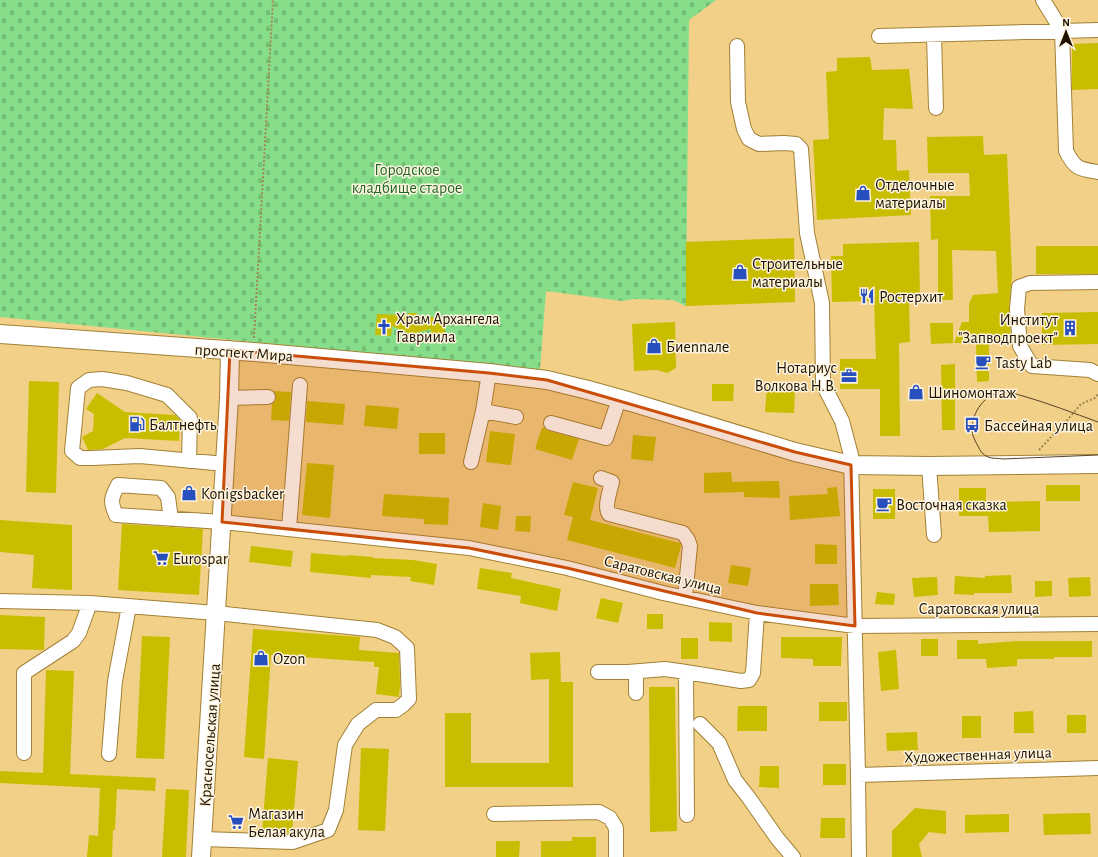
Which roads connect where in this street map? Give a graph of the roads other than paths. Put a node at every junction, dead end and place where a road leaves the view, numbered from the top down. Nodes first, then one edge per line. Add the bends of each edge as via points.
1 (1043, 0) edge
2 (1098, 30) edge
3 (1062, 31) junction
4 (934, 35) junction
5 (879, 36) dead end
6 (737, 46) dead end
7 (936, 108) dead end
8 (1098, 172) edge
9 (1098, 282) edge
10 (0, 334) edge
11 (230, 350) junction
12 (489, 373) junction
13 (1098, 374) edge
14 (300, 385) dead end
15 (229, 398) junction
16 (268, 398) dead end
17 (619, 399) junction
18 (483, 411) junction
19 (516, 417) dead end
20 (551, 423) dead end
21 (189, 461) junction
22 (471, 462) dead end
23 (225, 464) junction
24 (1098, 464) edge
25 (851, 465) junction
26 (929, 466) junction
27 (601, 478) dead end
28 (171, 519) dead end
29 (222, 522) junction
30 (288, 529) junction
31 (934, 535) dead end
32 (685, 598) junction
33 (0, 601) edge
34 (90, 603) junction
35 (129, 606) junction
36 (216, 613) junction
37 (757, 614) junction
38 (1098, 624) edge
39 (855, 626) junction
40 (598, 672) dead end
41 (636, 672) junction
42 (686, 672) junction
43 (636, 693) dead end
44 (700, 724) dead end
45 (24, 753) dead end
46 (109, 754) dead end
47 (1098, 768) edge
48 (858, 775) junction
49 (494, 814) dead end
50 (687, 815) dead end
51 (202, 839) junction
52 (201, 857) edge
53 (616, 857) edge
54 (793, 857) edge
55 (859, 857) edge

1 - 3 street
2 - 3 street
3 - 4 street
3 - 8 street via 1066,151 1071,162 1081,169
4 - 5 street
4 - 7 street
6 - 25 street via 738,102 749,139 759,144 796,144 801,149 807,233 822,303 823,384 842,421 851,455
9 - 13 street via 1030,283 1019,287 1017,309 1020,346 1032,366 1090,370
10 - 11 main road, проспект Мира
11 - 12 main road, проспект Мира
11 - 15 main road, Красносельская улица
12 - 17 main road, проспект Мира via 547,380
12 - 18 street
14 - 30 street
15 - 16 street
15 - 23 main road, Красносельская улица
17 - 20 street via 606,438
17 - 25 main road, проспект Мира via 795,452
18 - 19 street
18 - 22 street
21 - 21 street via 140,456 80,458 72,451 78,388 89,380 102,379 127,383 167,395 190,418
21 - 23 street
23 - 29 main road, Красносельская улица
24 - 26 main road, проспект Мира
25 - 26 main road, проспект Мира
25 - 39 street
26 - 31 street
27 - 32 street via 612,482 607,507 609,514 683,533 688,540 690,546
28 - 29 street, Саратовская улица via 168,497 161,488 118,485 113,494 112,505 116,515
29 - 30 street, Саратовская улица
29 - 36 main road, Красносельская улица
30 - 32 street, Саратовская улица via 469,548 567,568
32 - 37 street, Саратовская улица
33 - 34 street
34 - 35 street
34 - 45 street via 79,633 73,641 24,673
35 - 36 street
35 - 46 street via 115,681
36 - 51 main road, Красносельская улица
36 - 51 street via 377,630 395,637 407,648 409,699 396,710 376,710 358,724 345,744 336,810 328,830 293,842
37 - 39 street, Саратовская улица
37 - 42 street via 753,673 749,680 741,682
38 - 39 street, Саратовская улица
39 - 48 street
40 - 41 street
41 - 42 street
41 - 43 street
42 - 50 street
44 - 54 street via 719,743 735,780
47 - 48 street, Художественная улица
48 - 55 street
49 - 53 street via 599,812 610,818 616,828
51 - 52 main road, Красносельская улица

